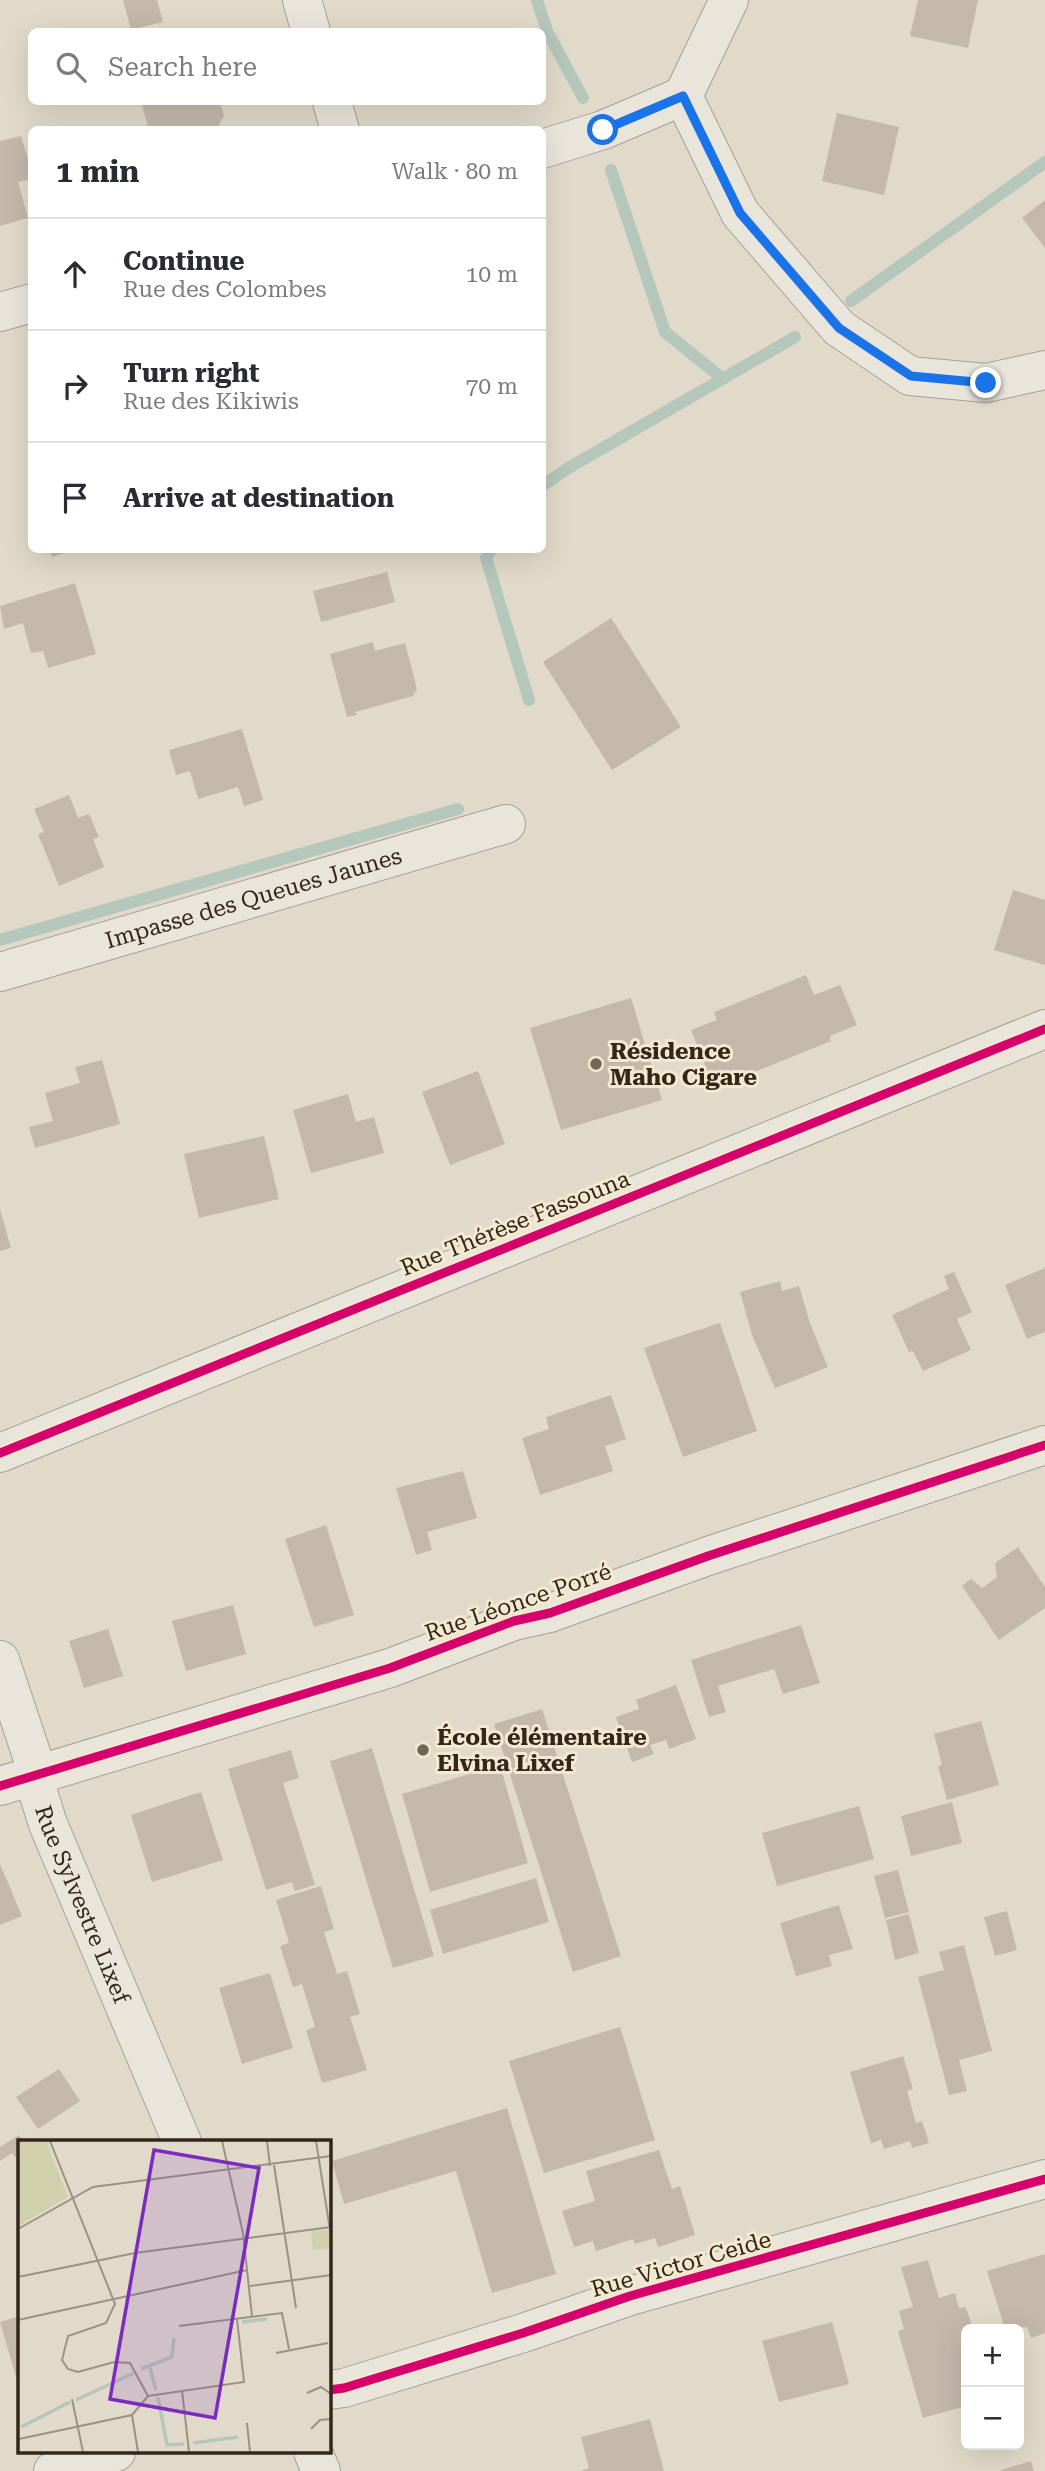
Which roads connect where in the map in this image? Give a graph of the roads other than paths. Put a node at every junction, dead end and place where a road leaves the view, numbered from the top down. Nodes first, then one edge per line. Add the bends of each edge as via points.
1 (302, 0) edge
2 (729, 0) edge
3 (310, 28) edge
4 (683, 96) junction
5 (333, 105) edge
6 (339, 126) edge
7 (546, 148) edge
8 (28, 304) edge
9 (0, 313) edge
10 (1045, 370) edge
11 (506, 824) dead end
12 (0, 972) edge
13 (1045, 1029) edge
14 (1045, 1445) edge
15 (0, 1453) edge
16 (0, 1660) edge
17 (38, 1774) junction
18 (0, 1786) edge
19 (181, 2140) edge
20 (1045, 2179) edge
21 (331, 2390) edge
22 (109, 2454) edge
23 (314, 2454) edge
24 (53, 2471) edge
25 (321, 2471) edge

1 - 3 street
2 - 4 street
4 - 7 street via 603,130
4 - 10 street via 740,213 839,328 911,376 986,383
5 - 6 street
8 - 9 street
11 - 12 street, Impasse des Queues Jaunes
13 - 15 street, Rue Thérèse Fassouna
14 - 17 street, Rue Léonce Porré via 550,1613 514,1621 390,1668
16 - 17 street, Rue Sylvestre Lixef
17 - 18 street, Rue Léonce Porré
17 - 19 street, Rue Sylvestre Lixef via 38,1792 48,1824
20 - 21 street, Rue Victor Ceide via 630,2296
22 - 24 street
23 - 25 street

